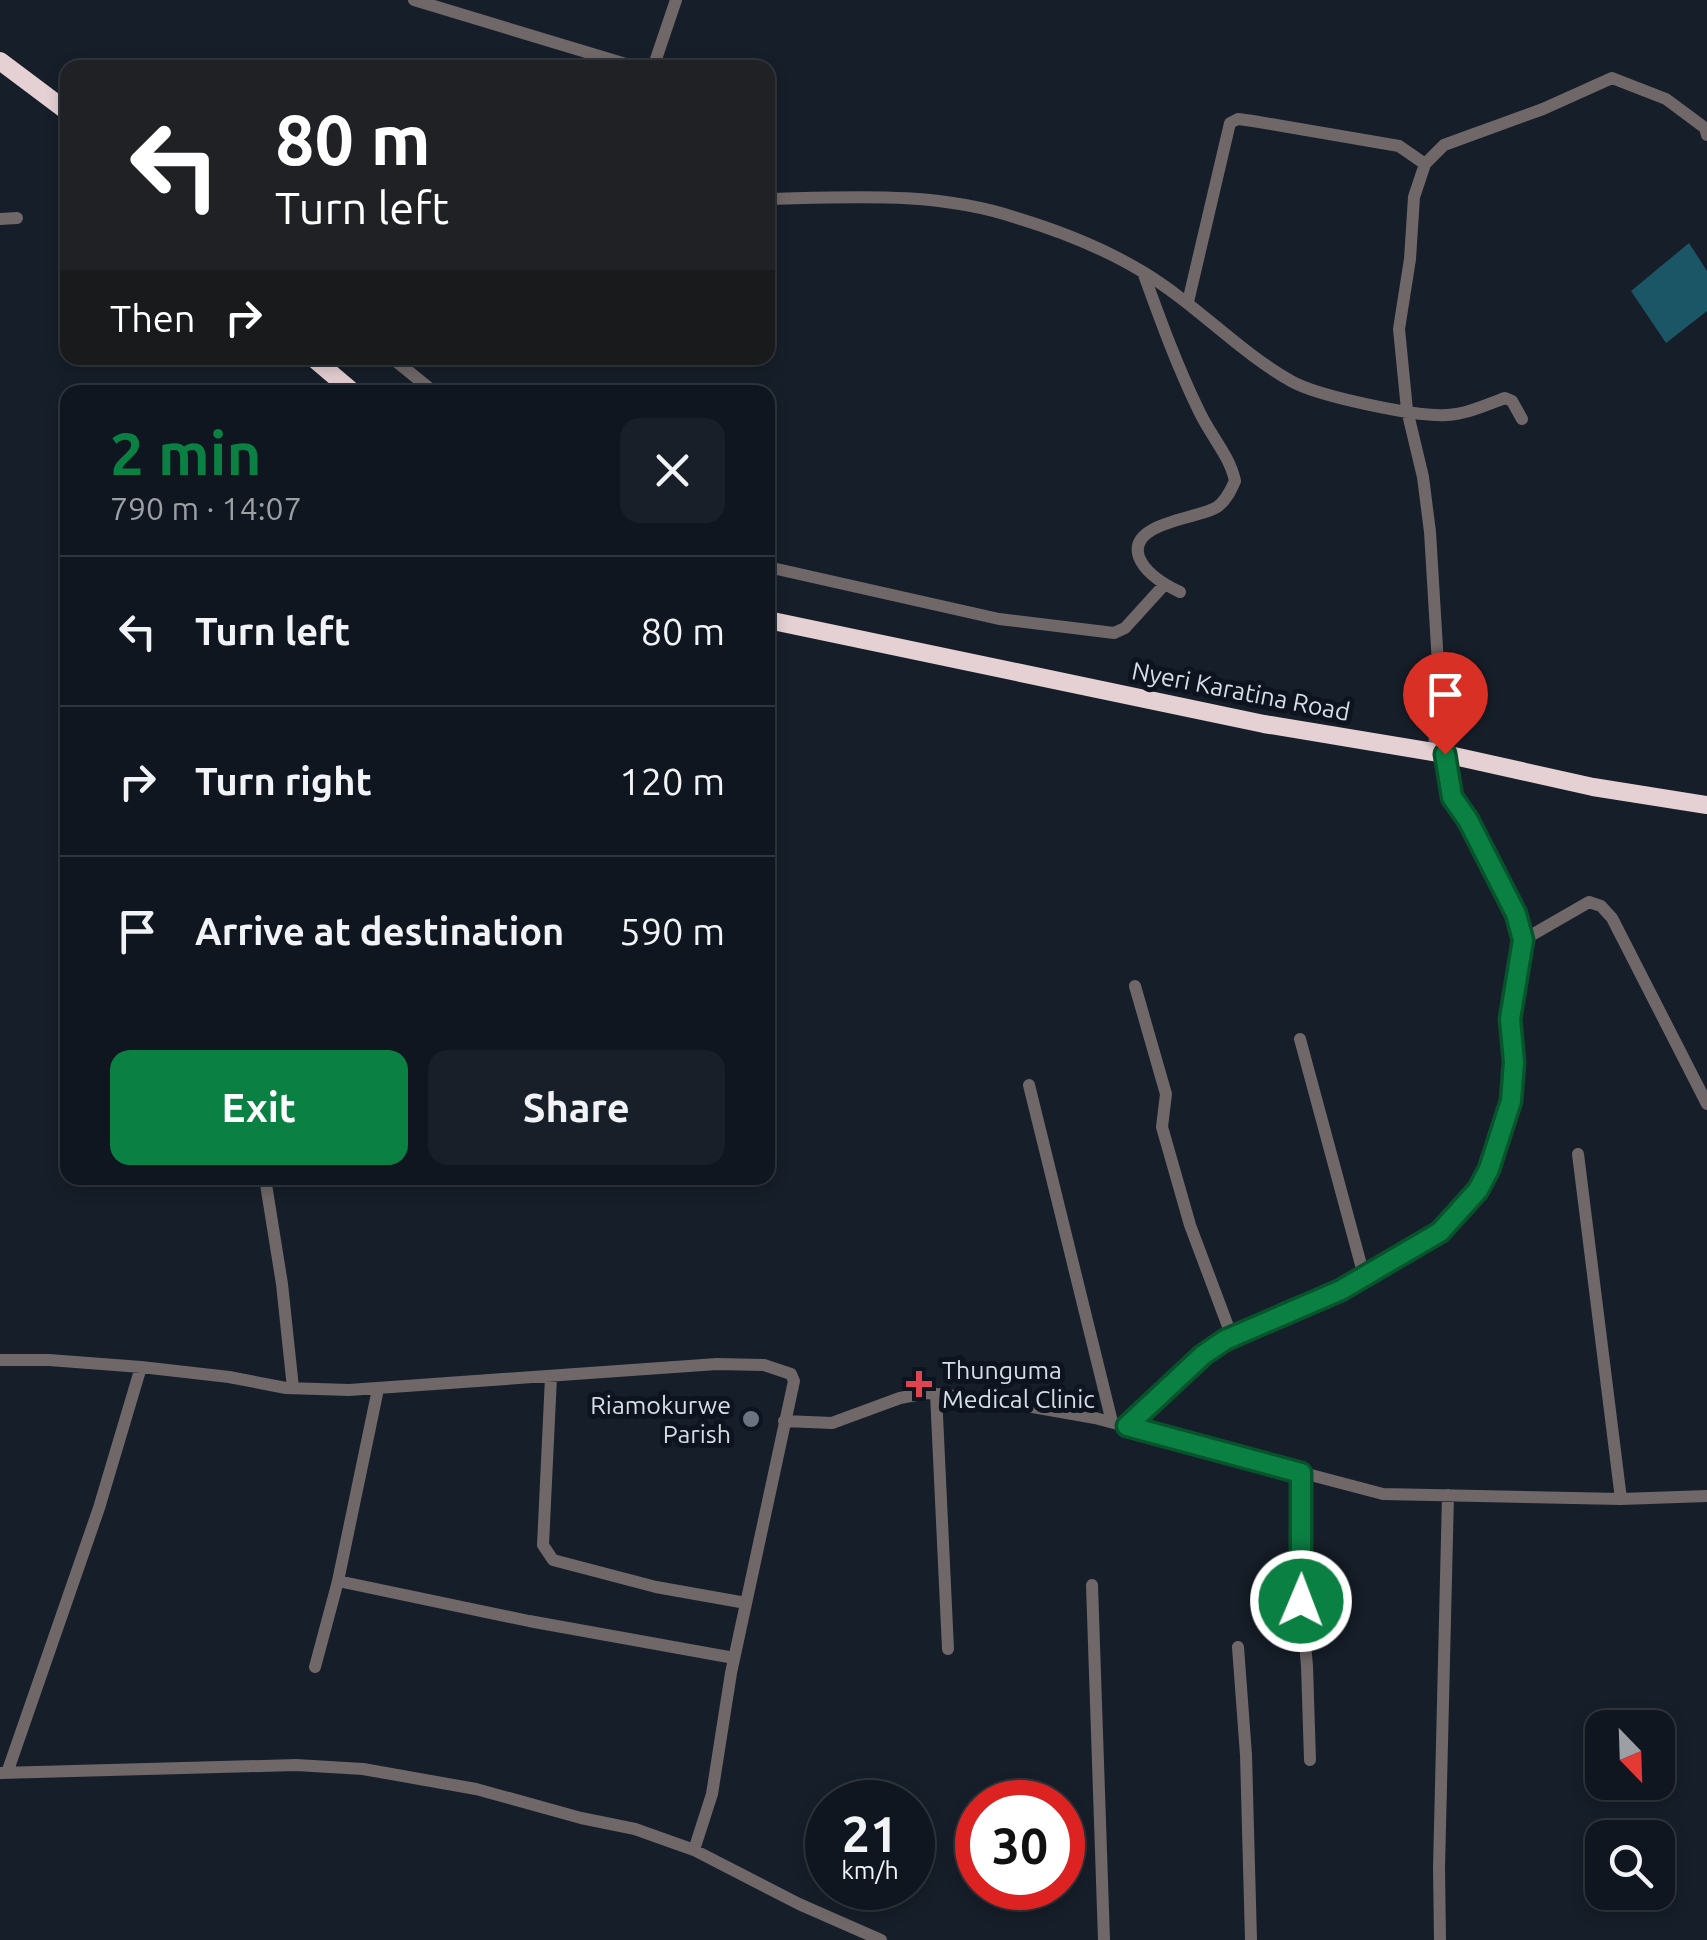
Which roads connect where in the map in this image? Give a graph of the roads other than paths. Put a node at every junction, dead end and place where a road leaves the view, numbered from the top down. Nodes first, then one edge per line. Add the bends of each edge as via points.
1 (414, 0) edge
2 (676, 0) edge
3 (613, 60) edge
4 (656, 60) edge
5 (0, 62) edge
6 (60, 106) edge
7 (1707, 135) edge
8 (1425, 164) junction
9 (775, 198) edge
10 (16, 218) dead end
11 (0, 219) edge
12 (1143, 272) junction
13 (1188, 302) junction
14 (322, 365) edge
15 (401, 365) edge
16 (344, 385) edge
17 (425, 385) edge
18 (1406, 410) junction
19 (1522, 420) dead end
20 (775, 569) edge
21 (1165, 584) junction
22 (1180, 592) dead end
23 (775, 621) edge
24 (1440, 754) junction
25 (1707, 805) edge
26 (1523, 940) junction
27 (1135, 986) dead end
28 (1300, 1038) dead end
29 (1029, 1085) dead end
30 (1707, 1104) edge
31 (1578, 1154) dead end
32 (266, 1185) edge
33 (1364, 1276) junction
34 (1232, 1337) junction
35 (0, 1360) edge
36 (141, 1367) junction
37 (551, 1377) junction
38 (293, 1388) junction
39 (378, 1388) junction
40 (936, 1394) junction
41 (784, 1421) junction
42 (1112, 1422) junction
43 (1127, 1426) junction
44 (1301, 1473) junction
45 (1448, 1496) junction
46 (1707, 1496) edge
47 (1621, 1499) junction
48 (338, 1580) junction
49 (1092, 1585) dead end
50 (746, 1603) junction
51 (1238, 1647) dead end
52 (948, 1649) dead end
53 (734, 1658) junction
54 (315, 1667) dead end
55 (1310, 1760) dead end
56 (4, 1773) edge
57 (694, 1850) junction
58 (882, 1940) edge
59 (1104, 1940) edge
60 (1251, 1940) edge
61 (1440, 1940) edge

1 - 3 street
2 - 4 street
5 - 6 highway
7 - 8 street via 1666,99 1612,78 1444,144
8 - 13 street via 1399,146 1253,121 1230,123
8 - 18 street via 1414,198 1399,329
9 - 12 street via 950,202 1022,219
10 - 11 street
12 - 13 street
12 - 21 street via 1182,377 1235,481 1218,507 1142,537 1140,558
13 - 18 street via 1292,382
14 - 16 highway
15 - 17 street
18 - 19 street via 1446,415 1505,398
18 - 24 street via 1423,478 1435,588
20 - 21 street via 999,618 1114,632
21 - 22 street
23 - 24 highway, Nyeri Karatina Road
24 - 25 highway, Nyeri Karatina Road
24 - 26 street via 1452,797 1516,914
26 - 30 street via 1589,902 1601,906 1630,948
26 - 33 street via 1510,1019 1511,1101 1489,1169 1440,1232
27 - 34 street via 1166,1094 1162,1127
28 - 33 street
29 - 42 street
31 - 47 street
32 - 38 street
33 - 34 street
34 - 43 street via 1203,1355
35 - 36 street
36 - 38 street
36 - 56 street via 99,1508
37 - 39 street
37 - 41 street via 764,1366 794,1381
37 - 50 street via 543,1545 553,1560
38 - 39 street
39 - 48 street
40 - 41 street via 913,1394 832,1423
40 - 42 street
40 - 52 street
41 - 50 street
42 - 43 street
43 - 44 street
44 - 45 street via 1383,1494
44 - 55 street
45 - 47 street
45 - 61 street
46 - 47 street
48 - 53 street
48 - 54 street
49 - 59 street
50 - 53 street
51 - 60 street
53 - 57 street via 712,1794
56 - 57 street via 363,1769 476,1789 635,1828
57 - 58 street

